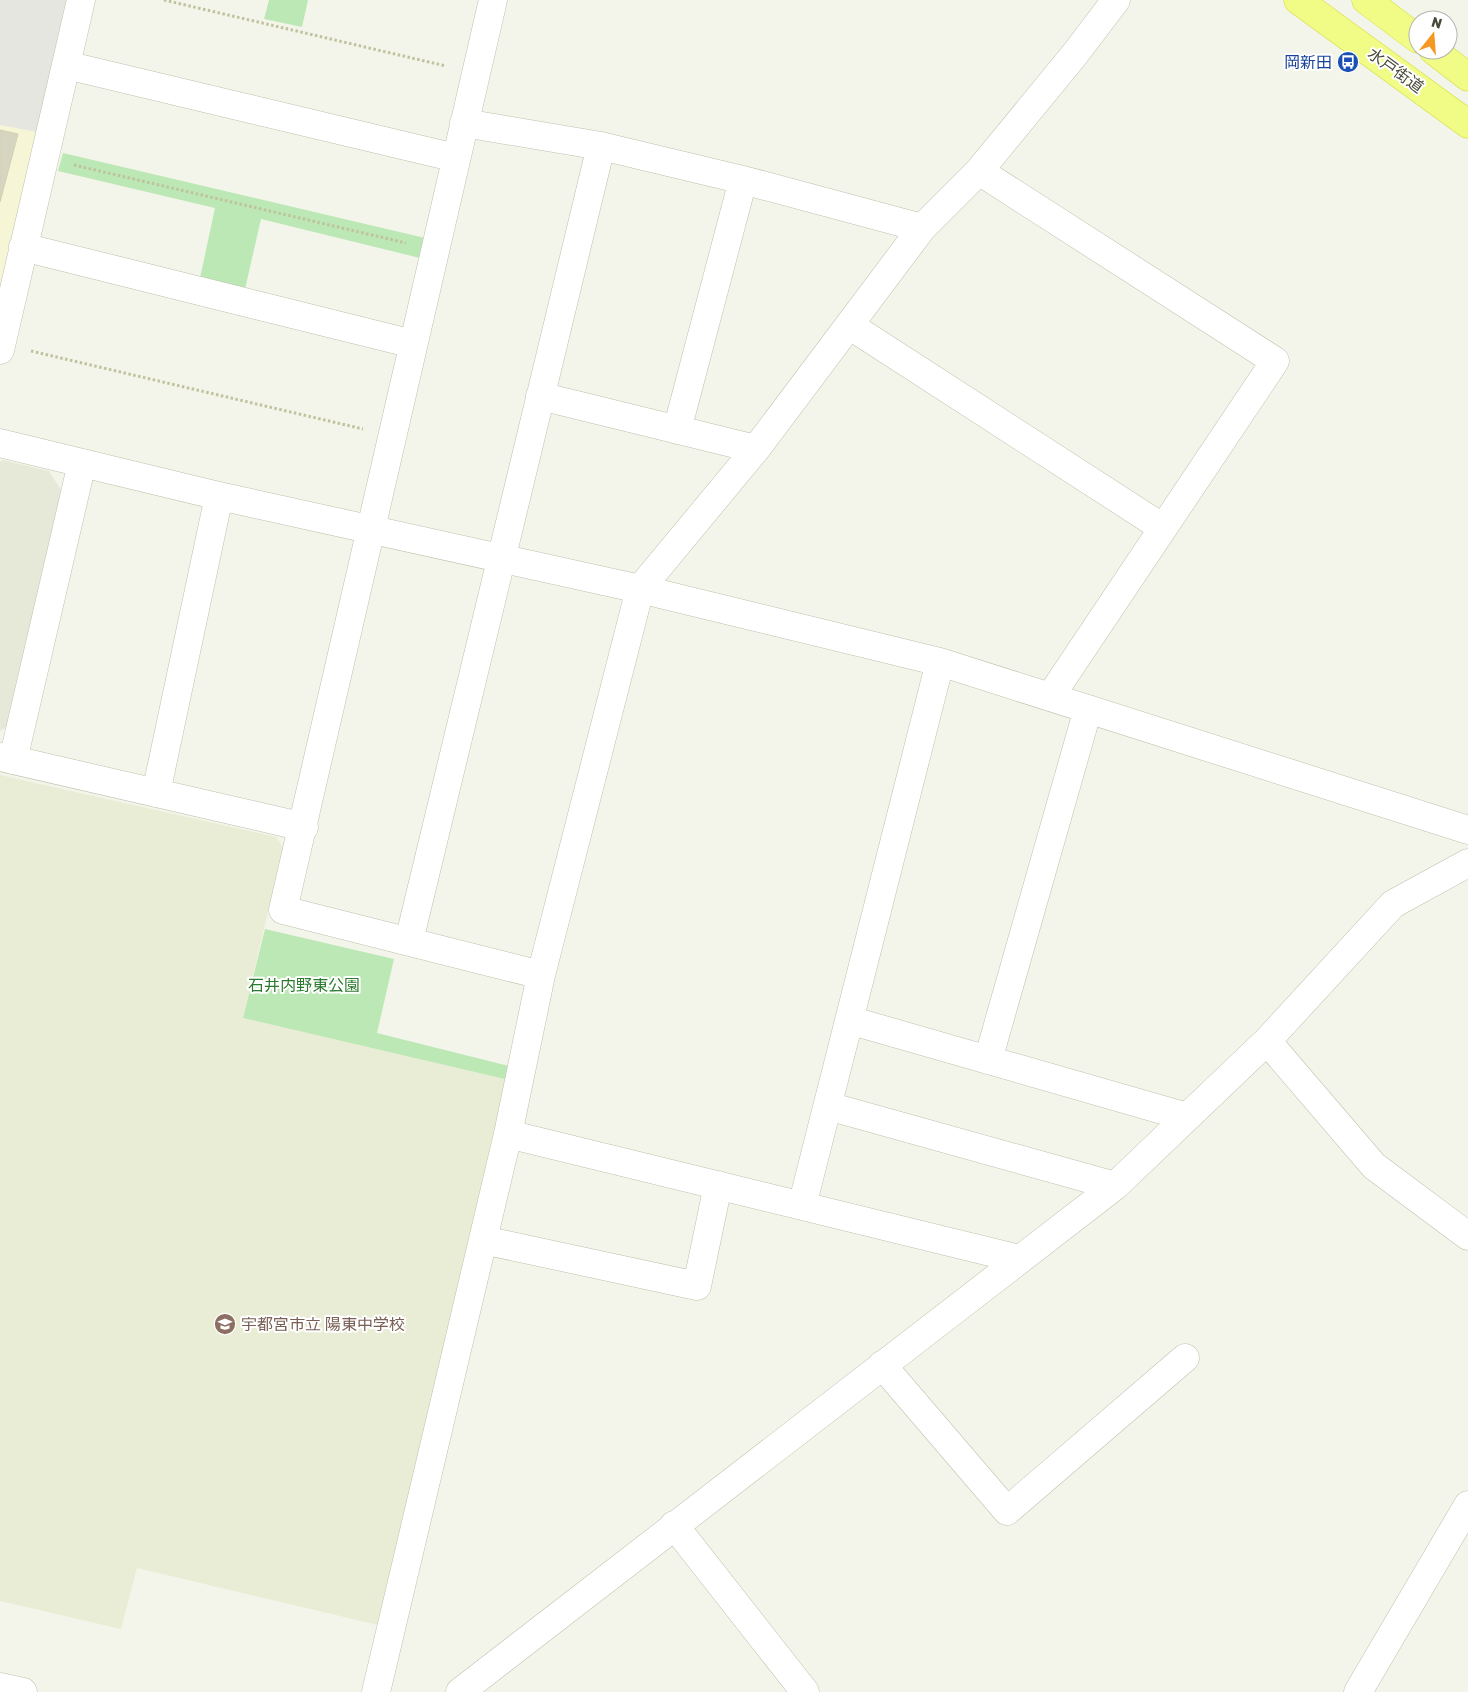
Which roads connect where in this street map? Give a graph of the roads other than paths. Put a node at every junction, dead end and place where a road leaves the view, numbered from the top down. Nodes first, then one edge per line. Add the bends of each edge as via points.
1 (81, 0) edge
2 (493, 0) edge
3 (1116, 0) edge
4 (1298, 0) edge
5 (1366, 0) edge
6 (1408, 32) edge
7 (1446, 60) edge
8 (66, 64) junction
9 (1468, 77) edge
10 (464, 123) junction
11 (1468, 124) edge
12 (601, 146) junction
13 (456, 158) junction
14 (979, 171) junction
15 (743, 180) junction
16 (922, 228) junction
17 (23, 247) junction
18 (849, 326) junction
19 (413, 344) junction
20 (1, 347) edge
21 (540, 396) junction
22 (677, 430) junction
23 (0, 443) edge
24 (756, 449) junction
25 (82, 463) junction
26 (219, 496) junction
27 (1163, 528) junction
28 (372, 530) junction
29 (500, 557) junction
30 (640, 589) junction
31 (940, 662) junction
32 (1050, 697) junction
33 (1088, 709) junction
34 (7, 758) edge
35 (156, 792) junction
36 (304, 827) junction
37 (1468, 830) edge
38 (1468, 863) edge
39 (410, 941) junction
40 (541, 975) junction
41 (849, 1020) junction
42 (1267, 1041) junction
43 (988, 1060) junction
44 (828, 1106) junction
45 (1187, 1117) junction
46 (508, 1134) junction
47 (718, 1185) junction
48 (1115, 1186) junction
49 (802, 1206) junction
50 (1468, 1236) edge
51 (483, 1240) junction
52 (1019, 1259) junction
53 (1185, 1358) dead end
54 (882, 1365) junction
55 (1468, 1505) edge
56 (674, 1525) junction
57 (0, 1687) edge
58 (23, 1692) edge
59 (376, 1692) edge
60 (460, 1692) edge
61 (805, 1692) edge
62 (1358, 1692) edge

1 - 8 street
2 - 10 street
3 - 14 street
4 - 11 highway, 水戸街道
5 - 6 highway
7 - 9 highway
8 - 13 street
8 - 17 street
10 - 12 street
10 - 13 street
12 - 15 street
12 - 21 street
13 - 19 street
14 - 16 street
14 - 27 street via 1274,361
15 - 16 street
15 - 22 street
16 - 18 street
17 - 19 street
17 - 20 street
18 - 24 street
18 - 27 street
19 - 28 street
21 - 22 street
21 - 29 street
22 - 24 street
23 - 25 street
24 - 30 street
25 - 26 street
25 - 34 street
26 - 28 street
26 - 35 street
27 - 32 street
28 - 29 street
28 - 36 street
29 - 30 street
29 - 39 street
30 - 31 street
30 - 40 street
31 - 32 street
31 - 41 street
32 - 33 street
33 - 37 street
33 - 43 street
34 - 35 street
35 - 36 street
36 - 39 street via 283,910
38 - 42 street via 1393,904
39 - 40 street
40 - 46 street
41 - 43 street
41 - 44 street
42 - 45 street
42 - 50 street via 1374,1166
43 - 45 street
44 - 48 street
44 - 49 street
45 - 48 street
46 - 47 street
46 - 51 street
47 - 49 street
47 - 51 street via 697,1286
48 - 52 street
49 - 52 street
51 - 59 street
52 - 54 street
53 - 54 street via 1007,1511
54 - 56 street
55 - 62 street
56 - 60 street
56 - 61 street
57 - 58 street

